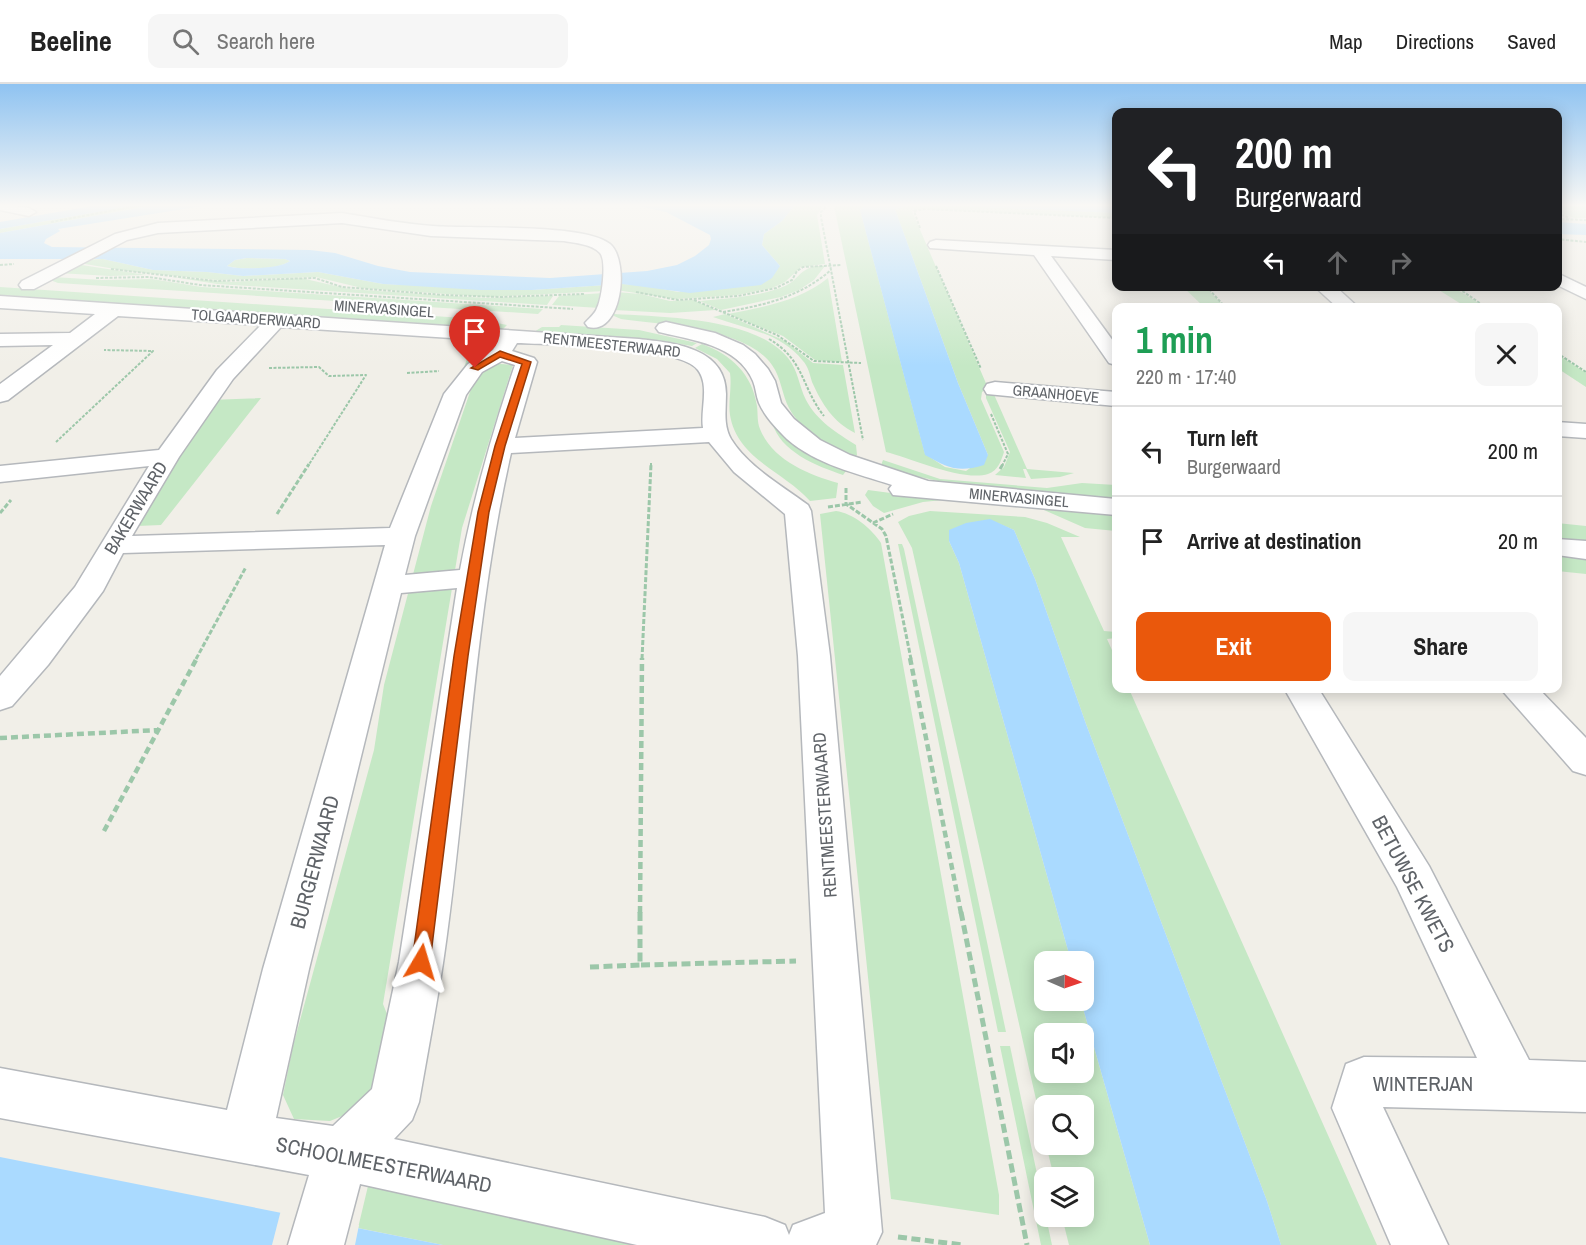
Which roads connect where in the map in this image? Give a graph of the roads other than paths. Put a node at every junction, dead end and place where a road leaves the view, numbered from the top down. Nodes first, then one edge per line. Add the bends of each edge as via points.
1 (80, 258) edge
2 (612, 258) edge
3 (1044, 258) edge
4 (1562, 277) edge
5 (1586, 278) edge
6 (1562, 280) edge
7 (62, 287) dead end
8 (1329, 291) edge
9 (1586, 294) edge
10 (0, 302) edge
11 (1344, 303) edge
12 (113, 310) junction
13 (276, 321) junction
14 (595, 323) junction
15 (615, 324) dead end
16 (646, 326) dead end
17 (514, 336) junction
18 (0, 340) edge
19 (65, 345) junction
20 (1112, 353) edge
21 (995, 389) dead end
22 (0, 395) edge
23 (1112, 399) edge
24 (1562, 429) edge
25 (1586, 431) edge
26 (716, 435) junction
27 (500, 446) junction
28 (167, 457) junction
29 (0, 474) edge
30 (1112, 507) edge
31 (402, 536) junction
32 (113, 545) junction
33 (1562, 548) edge
34 (1586, 550) edge
35 (473, 578) junction
36 (387, 585) junction
37 (1304, 693) edge
38 (1522, 693) edge
39 (1, 697) edge
40 (1586, 761) edge
41 (1515, 1085) junction
42 (1586, 1087) edge
43 (0, 1093) edge
44 (245, 1139) junction
45 (337, 1170) junction
46 (834, 1238) edge
47 (316, 1245) edge
48 (765, 1245) edge
49 (1420, 1245) edge

1 - 7 street via 19,284
2 - 14 street via 606,311
3 - 20 street
4 - 5 street
6 - 9 street
8 - 11 street
10 - 12 street, TOLGAARDERWAARD
12 - 13 street, TOLGAARDERWAARD
12 - 19 street
13 - 17 street, TOLGAARDERWAARD
13 - 28 street, BAKERWAARD via 225,375
14 - 15 street
14 - 17 street
16 - 30 street, MINERVASINGEL via 714,340 746,358 761,376 770,402 766,429 774,444 810,468 854,489 923,488
17 - 26 street, RENTMEESTERWAARD via 639,345 690,354 706,363 712,372
17 - 27 street via 527,362
17 - 31 street, BURGERWAARD via 475,368 455,394
18 - 19 street
19 - 22 street
21 - 23 street, GRAANHOEVE
24 - 25 street
26 - 27 street
26 - 46 street, RENTMEESTERWAARD via 727,453 798,511 814,656 835,960
27 - 35 street
28 - 29 street
28 - 32 street, BAKERWAARD
31 - 32 street
31 - 36 street, BURGERWAARD
32 - 39 street, BAKERWAARD via 88,591
33 - 34 street
35 - 36 street
35 - 45 street via 421,962 394,1102
36 - 44 street, BURGERWAARD
37 - 41 street, BETUWSE KWETS via 1414,878
38 - 40 street
41 - 42 street, WINTERJAN
41 - 49 street, WINTERJAN via 1364,1082 1357,1108
43 - 44 street, SCHOOLMEESTERWAARD
44 - 45 street, SCHOOLMEESTERWAARD
45 - 47 street
45 - 48 street, SCHOOLMEESTERWAARD

